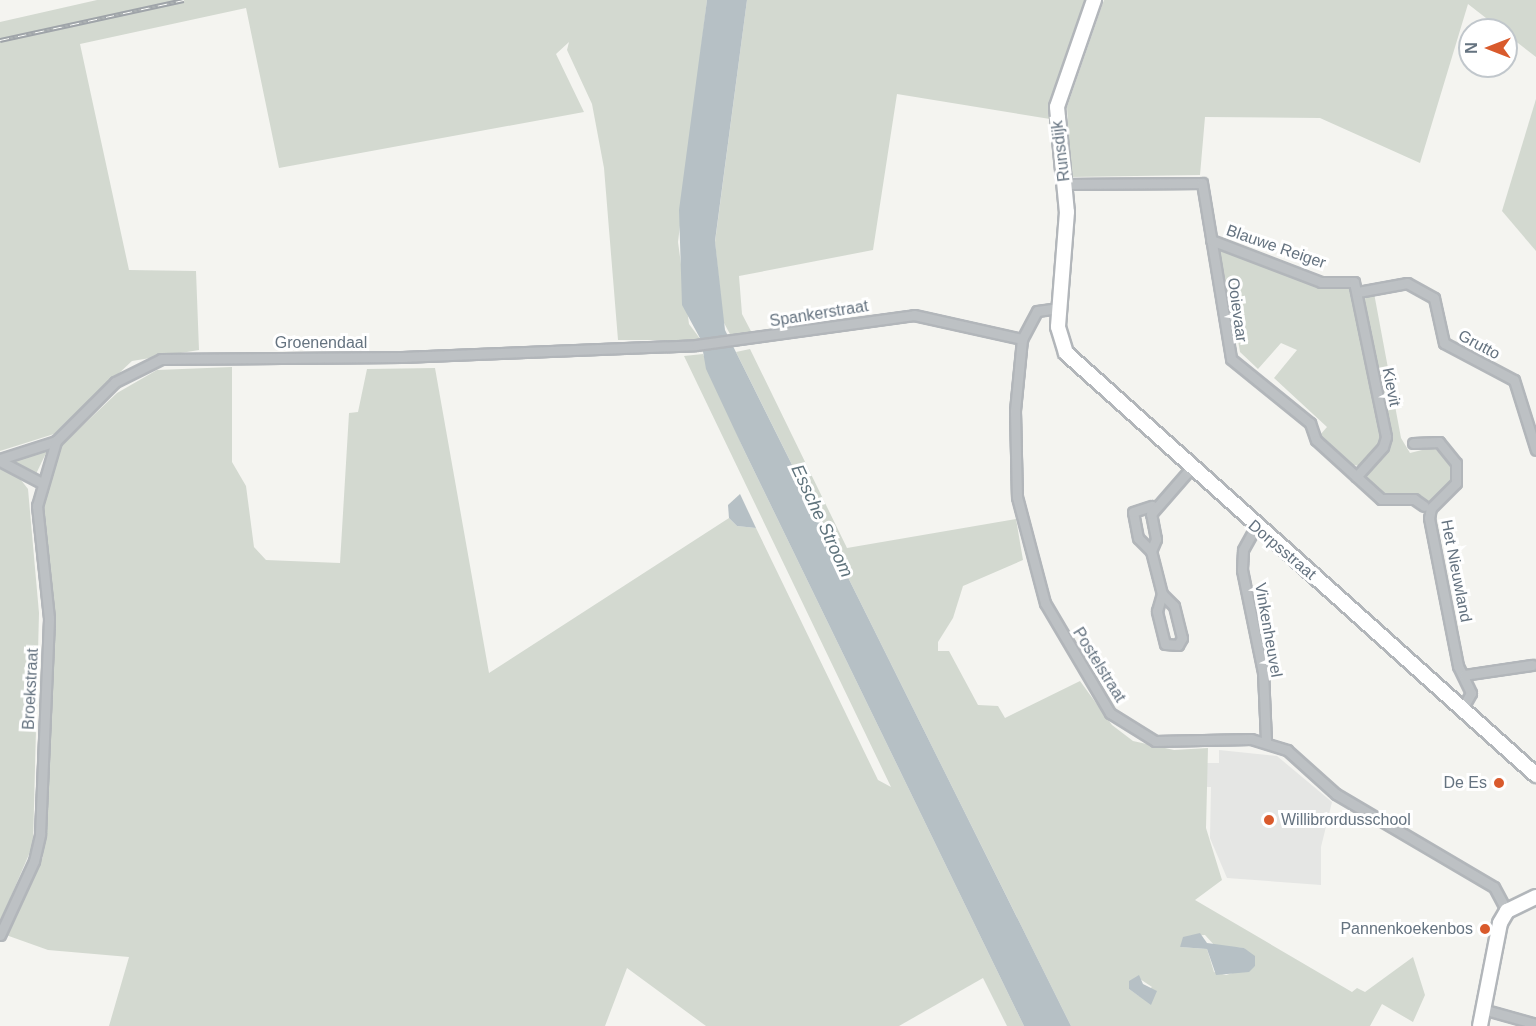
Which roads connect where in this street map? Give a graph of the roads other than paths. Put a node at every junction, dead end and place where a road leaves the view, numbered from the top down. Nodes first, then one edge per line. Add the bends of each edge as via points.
1 (1094, 0) edge
2 (1065, 184) junction
3 (1211, 240) junction
4 (1358, 292) junction
5 (1059, 308) junction
6 (1022, 339) junction
7 (616, 346) joint
8 (56, 441) junction
9 (1413, 443) dead end
10 (1536, 450) edge
11 (0, 460) edge
12 (1192, 467) junction
13 (1356, 477) junction
14 (40, 482) junction
15 (1152, 506) junction
16 (1424, 506) dead end
17 (1255, 528) junction
18 (1151, 551) junction
19 (1162, 594) junction
20 (1532, 665) dead end
21 (1464, 675) junction
22 (1462, 709) junction
23 (1266, 741) junction
24 (1536, 775) edge
25 (1536, 897) edge
26 (1507, 911) junction
27 (0, 935) edge
28 (1486, 1010) junction
29 (1536, 1024) edge
30 (1480, 1026) edge

1 - 2 street, Runsdijk via 1057,107
2 - 3 street, Ooievaar via 1198,180
2 - 5 street, Runsdijk via 1067,230
3 - 4 street, Blauwe Reiger via 1321,282 1351,279
3 - 13 street, Ooievaar via 1231,359 1310,423 1316,440
4 - 10 street, Grutto via 1407,283 1434,298 1444,343 1514,380
4 - 13 street, Kievit via 1386,443
5 - 6 street, Postelstraat via 1037,311
5 - 12 street, Dorpsstraat via 1061,342 1075,366
6 - 7 street, Spankerstraat via 914,315 738,342
6 - 23 street, Postelstraat via 1016,389 1017,497 1031,566 1068,647 1110,713 1141,737 1175,745
7 - 8 street, Groenendaal via 402,357 161,359 115,382
8 - 11 street
8 - 14 street, Broekstraat
9 - 21 street, Het Nieuwland via 1439,442 1456,463 1456,483 1431,508 1429,518
11 - 14 street
12 - 15 street
12 - 17 street, Dorpsstraat
13 - 16 street, Ooievaar via 1381,500 1414,499
14 - 27 street, Broekstraat via 38,541 49,618 40,834 34,861
15 - 18 street via 1156,539
15 - 18 street via 1133,512 1138,538
17 - 22 street, Dorpsstraat
17 - 23 street, Vinkenheuvel via 1243,550 1242,570 1263,672
18 - 19 street
19 - 19 street via 1157,611 1165,644 1178,645 1182,639 1174,606
20 - 21 street
21 - 22 street, Het Nieuwland via 1471,693
22 - 24 street, Dorpsstraat
23 - 26 street, Postelstraat via 1287,750 1336,794 1494,887
25 - 26 street
26 - 28 street via 1497,930
28 - 29 street
28 - 30 street

